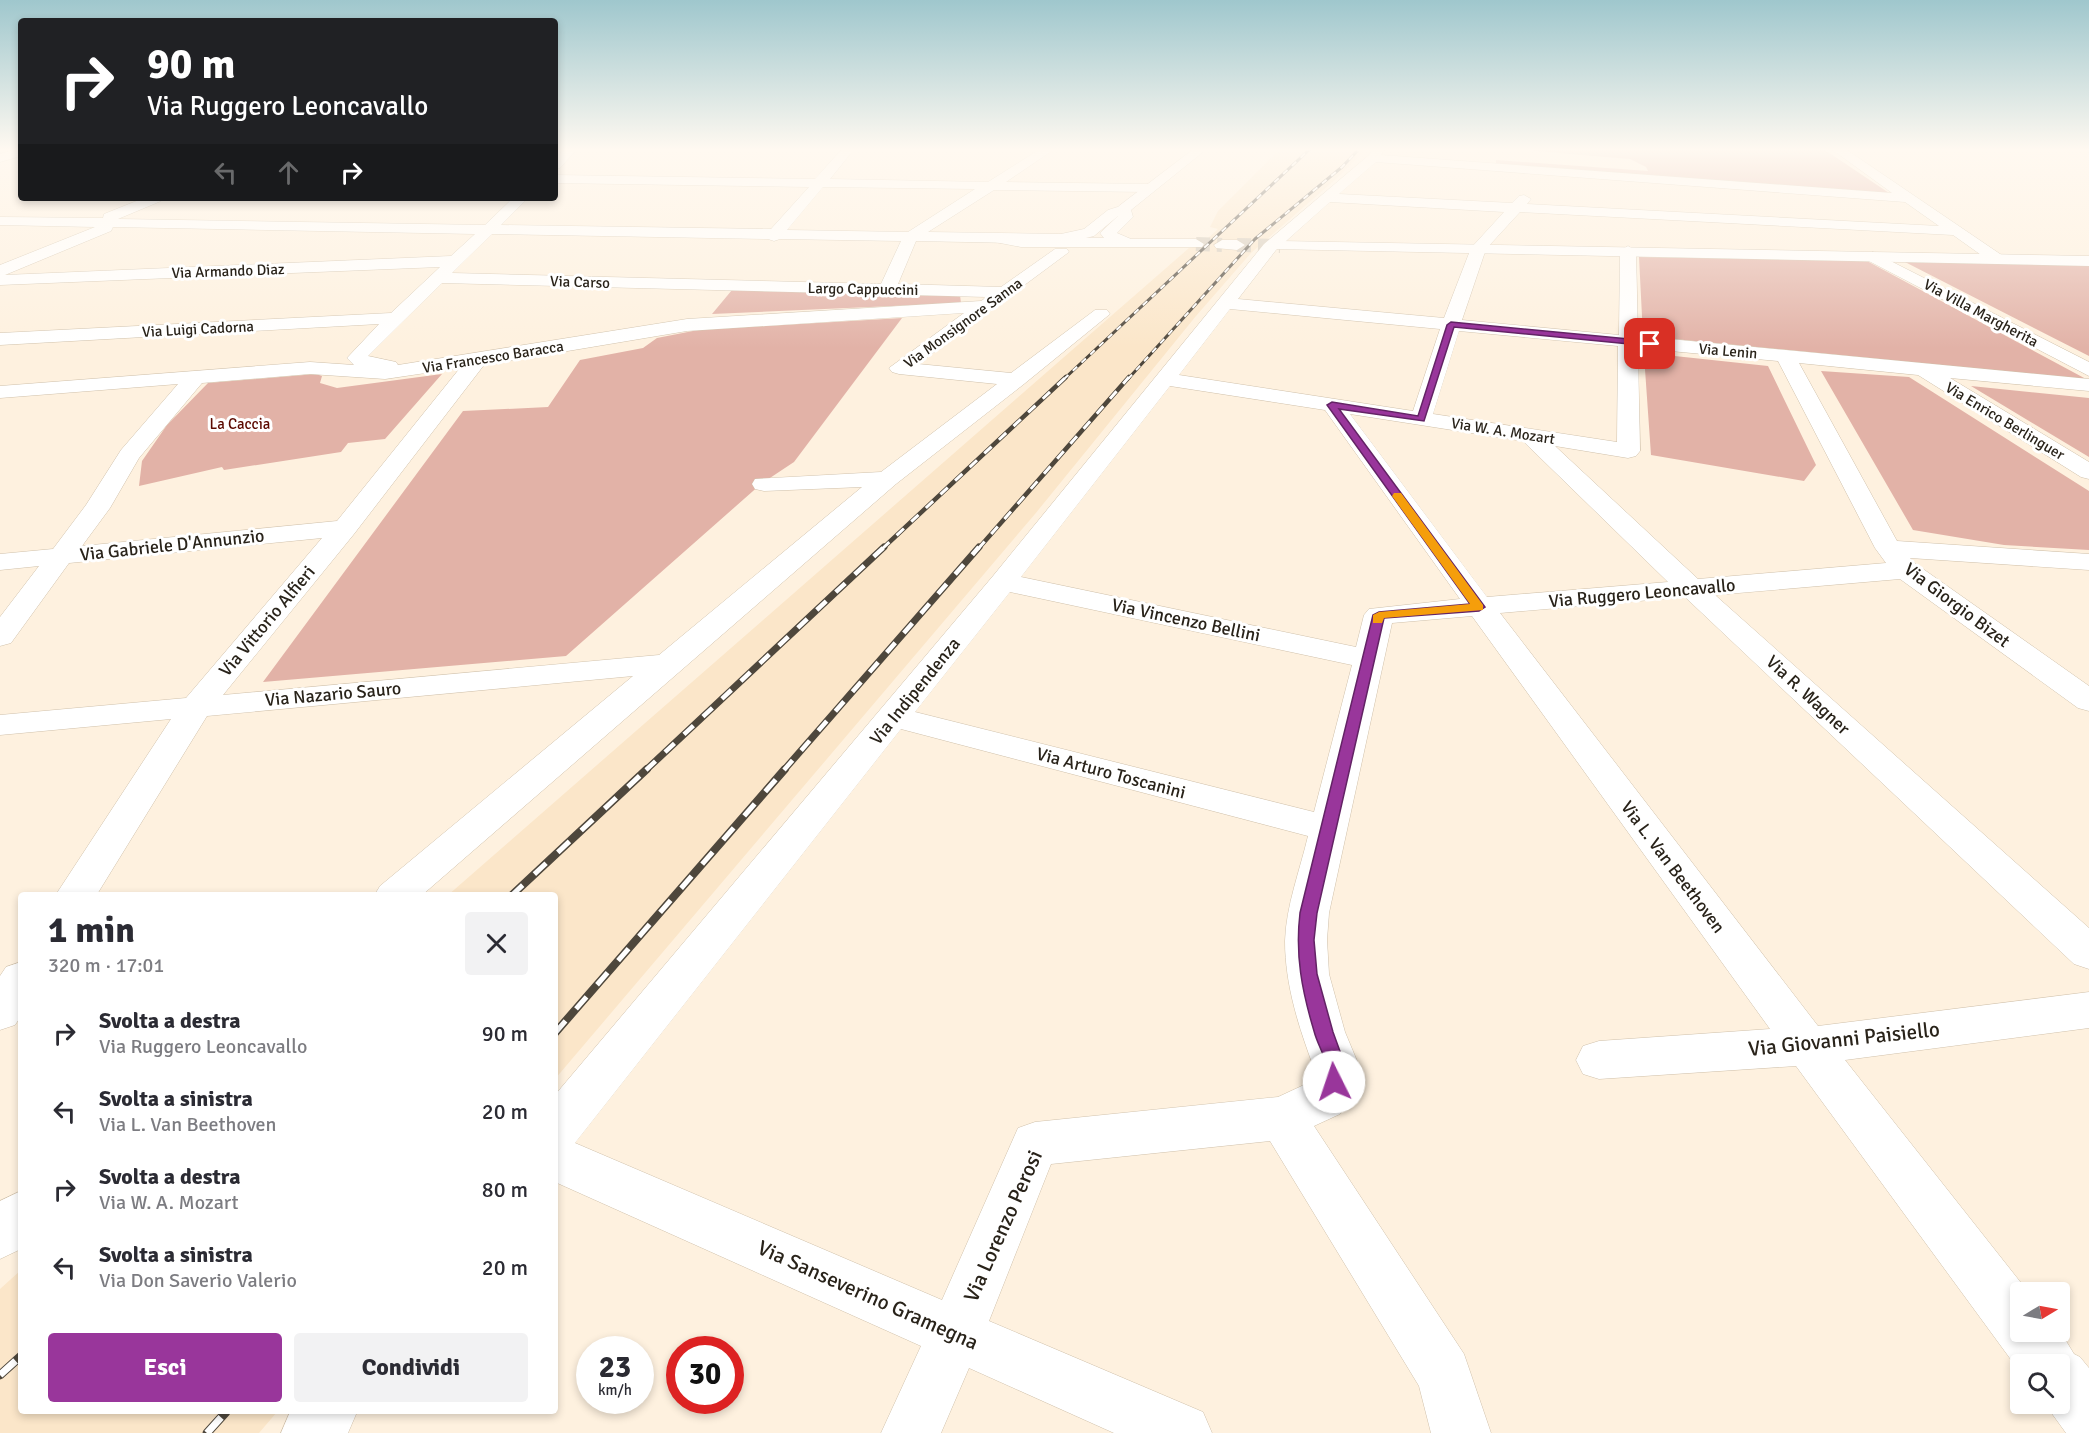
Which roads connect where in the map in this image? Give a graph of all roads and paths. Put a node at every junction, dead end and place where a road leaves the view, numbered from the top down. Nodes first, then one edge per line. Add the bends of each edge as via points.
1 (113, 215) edge
2 (504, 215) edge
3 (789, 215) edge
4 (945, 215) edge
5 (1111, 215) edge
6 (1125, 215) edge
7 (1308, 215) edge
8 (1508, 215) edge
9 (1646, 215) edge
10 (1932, 215) edge
11 (0, 219) edge
12 (93, 223) junction
13 (119, 223) junction
14 (488, 230) junction
15 (1955, 231) junction
16 (769, 236) junction
17 (910, 237) junction
18 (1000, 239) junction
19 (1130, 243) junction
20 (1196, 244) tunnel mouth
21 (1275, 246) junction
22 (1479, 248) junction
23 (749, 252) dead end
24 (1061, 252) dead end
25 (1628, 252) junction
26 (1873, 257) junction
27 (1997, 259) junction
28 (456, 261) junction
29 (2089, 261) edge
30 (735, 269) dead end
31 (0, 271) edge
32 (439, 278) junction
33 (0, 280) edge
34 (721, 286) junction
35 (886, 290) junction
36 (1005, 292) junction
37 (1224, 303) junction
38 (985, 306) junction
39 (1101, 314) dead end
40 (395, 318) junction
41 (1451, 325) junction
42 (687, 326) junction
43 (0, 339) edge
44 (1628, 341) junction
45 (364, 349) junction
46 (1785, 356) junction
47 (477, 360) junction
48 (430, 368) junction
49 (1921, 369) junction
50 (2089, 370) edge
51 (195, 378) junction
52 (1164, 379) junction
53 (1017, 380) junction
54 (2089, 386) edge
55 (3, 392) edge
56 (1332, 405) junction
57 (1421, 419) junction
58 (1529, 435) junction
59 (2089, 472) edge
60 (887, 479) junction
61 (764, 484) dead end
62 (345, 528) junction
63 (62, 556) junction
64 (1897, 559) junction
65 (0, 562) edge
66 (2089, 562) edge
67 (1003, 582) junction
68 (1692, 589) junction
69 (1479, 607) junction
70 (0, 637) edge
71 (1369, 659) junction
72 (667, 664) junction
73 (2089, 701) edge
74 (196, 707) junction
75 (894, 717) junction
76 (0, 725) edge
77 (1329, 829) junction
78 (78, 892) edge
79 (399, 892) edge
80 (2089, 953) edge
81 (18, 984) edge
82 (2089, 1010) edge
83 (0, 1012) edge
84 (18, 1025) edge
85 (0, 1028) edge
86 (1807, 1046) junction
87 (1599, 1060) dead end
88 (1282, 1118) junction
89 (558, 1127) edge
90 (558, 1159) edge
91 (18, 1219) edge
92 (0, 1234) edge
93 (2010, 1313) edge
94 (956, 1334) junction
95 (2033, 1342) edge
96 (2042, 1354) edge
97 (2070, 1390) edge
98 (326, 1414) edge
99 (2089, 1415) edge
100 (310, 1433) edge
101 (911, 1433) edge
102 (1182, 1433) edge
103 (1461, 1433) edge

1 - 12 street
2 - 14 street
3 - 16 street
4 - 17 street
5 - 18 street via 1089,232 1073,237
6 - 19 street via 1108,233 1113,239
7 - 21 street, Via Indipendenza
8 - 22 street
9 - 15 street
10 - 15 street
11 - 12 street
12 - 13 street
13 - 14 street
13 - 31 street
14 - 16 street
14 - 28 street
15 - 27 street
16 - 17 street
16 - 23 street
17 - 18 street
17 - 35 street
18 - 19 street
19 - 20 street
21 - 22 street
21 - 37 street, Via Indipendenza
22 - 25 street
22 - 41 street
24 - 36 street, Via Monsignore Sanna
25 - 26 street
25 - 44 street
26 - 27 street
26 - 50 street, Via Villa Margherita
27 - 29 street
28 - 32 street
28 - 33 street, Via Armando Diaz
30 - 34 street
32 - 34 street, Via Carso
32 - 40 street
34 - 35 street, Largo Cappuccini
34 - 42 street
35 - 36 street, Largo Cappuccini
36 - 38 street, Via Monsignore Sanna
37 - 41 street, Via Lenin
37 - 52 street, Via Indipendenza
38 - 42 street, Via Francesco Baracca
38 - 53 street, Via Monsignore Sanna via 899,368
39 - 53 street
40 - 43 street, Via Luigi Cadorna
40 - 45 street
41 - 44 street, Via Lenin
41 - 57 street
42 - 47 street, Via Francesco Baracca
44 - 46 street, Via Lenin
44 - 58 street, Via W. A. Mozart via 1628,451
45 - 48 street via 357,358 365,363
45 - 55 street
46 - 49 street, Via Lenin
46 - 64 street, Via Giorgio Bizet
47 - 48 street, Via Francesco Baracca
47 - 62 street, Via Vittorio Alfieri
48 - 51 street, Via Francesco Baracca via 385,373 310,368
49 - 54 street, Via Lenin
49 - 59 street, Via Enrico Berlinguer
51 - 55 street, Via Francesco Baracca
51 - 63 street via 129,455
52 - 56 street, Via W. A. Mozart
52 - 67 street, Via Indipendenza
53 - 60 street
56 - 57 street, Via W. A. Mozart
56 - 69 street, Via L. Van Beethoven
57 - 58 street, Via W. A. Mozart
58 - 68 street, Via R. Wagner
60 - 61 street
60 - 72 street
62 - 63 street, Via Gabriele D'Annunzio
62 - 74 street, Via Vittorio Alfieri
63 - 65 street, Via Gabriele D'Annunzio
63 - 70 street
64 - 66 street, Via Ruggero Leoncavallo
64 - 68 street, Via Ruggero Leoncavallo
64 - 73 street, Via Giorgio Bizet
67 - 71 street, Via Vincenzo Bellini
67 - 75 street, Via Indipendenza
68 - 69 street, Via Ruggero Leoncavallo
68 - 80 street, Via R. Wagner
69 - 71 street, Via Ruggero Leoncavallo via 1379,615
69 - 86 street, Via L. Van Beethoven
71 - 77 street
72 - 74 street, Via Nazario Sauro
72 - 79 street
74 - 76 street, Via Nazario Sauro
74 - 78 street, Via Vittorio Alfieri
75 - 77 street, Via Arturo Toscanini
75 - 89 street, Via Indipendenza
77 - 88 street via 1306,940 1308,974 1337,1068 1334,1082 1323,1099
81 - 83 street
82 - 86 street, Via Giovanni Paisiello
84 - 85 street
86 - 87 street, Via Giovanni Paisiello
86 - 93 street, Via L. Van Beethoven
88 - 94 street, Via Lorenzo Perosi via 1035,1144
88 - 103 street via 1444,1374
90 - 94 street, Via Sanseverino Gramegna
91 - 92 street
94 - 101 street, Via Lorenzo Perosi
94 - 102 street, Via Sanseverino Gramegna
95 - 96 street
97 - 99 street
98 - 100 street

